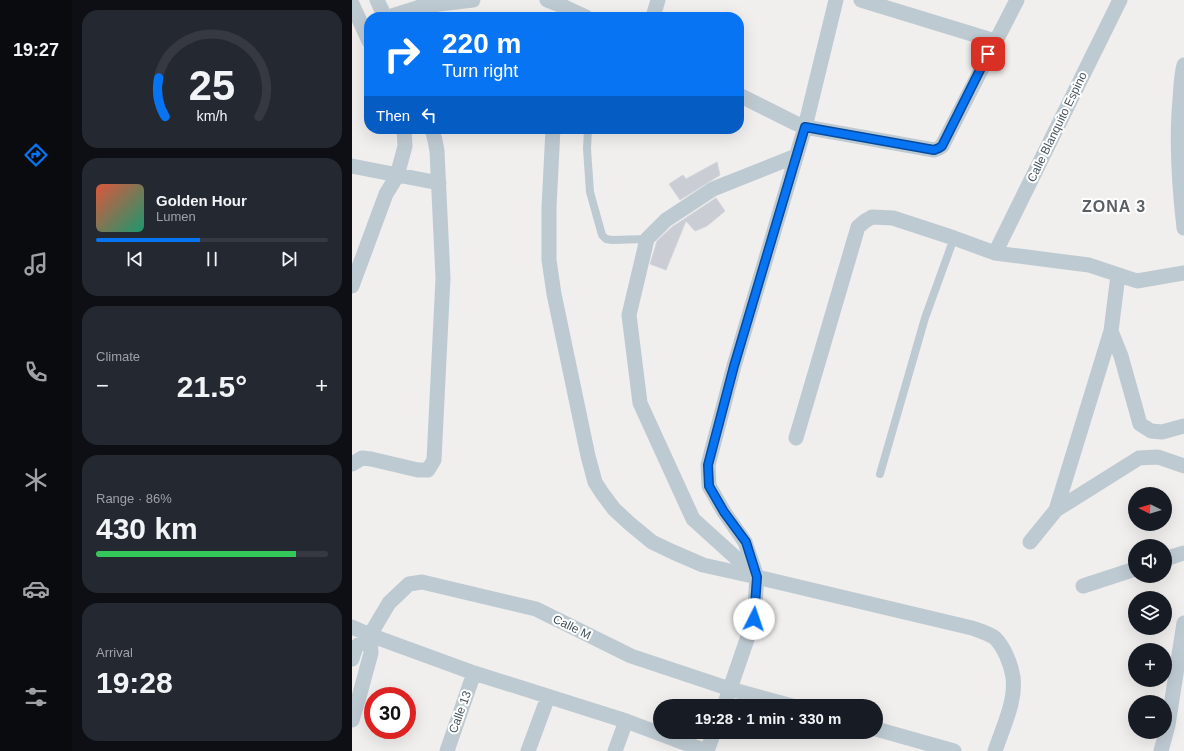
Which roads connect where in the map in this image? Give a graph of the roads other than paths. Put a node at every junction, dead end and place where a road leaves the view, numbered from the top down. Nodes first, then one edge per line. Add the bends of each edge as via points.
1 (377, 0) edge
2 (473, 0) edge
3 (658, 0) edge
4 (836, 0) edge
5 (861, 0) edge
6 (1017, 0) edge
7 (1120, 0) edge
8 (352, 4) edge
9 (557, 5) edge
10 (383, 12) edge
11 (404, 12) edge
12 (574, 12) edge
13 (654, 12) edge
14 (361, 28) edge
15 (995, 41) junction
16 (1184, 65) edge
17 (744, 97) edge
18 (805, 127) junction
19 (404, 134) edge
20 (433, 134) edge
21 (553, 134) edge
22 (588, 134) edge
23 (796, 156) junction
24 (352, 166) edge
25 (397, 176) junction
26 (439, 184) junction
27 (1184, 228) edge
28 (954, 238) junction
29 (647, 239) junction
30 (995, 253) junction
31 (1184, 273) edge
32 (1118, 275) junction
33 (352, 286) edge
34 (1111, 331) junction
35 (1184, 426) edge
36 (796, 438) dead end
37 (352, 464) edge
38 (1184, 466) edge
39 (880, 474) dead end
40 (1056, 510) junction
41 (1030, 542) dead end
42 (1184, 553) edge
43 (1172, 557) edge
44 (1128, 571) edge
45 (757, 577) junction
46 (1084, 586) dead end
47 (1184, 623) edge
48 (352, 627) edge
49 (370, 635) junction
50 (352, 659) edge
51 (474, 673) junction
52 (730, 689) junction
53 (548, 697) junction
54 (726, 699) edge
55 (766, 699) edge
56 (352, 720) edge
57 (626, 721) junction
58 (883, 731) edge
59 (711, 739) edge
60 (447, 751) edge
61 (528, 751) edge
62 (615, 751) edge
63 (706, 751) edge
64 (954, 751) edge
65 (995, 751) edge
66 (1161, 751) edge

1 - 10 street
2 - 11 street via 422,6
3 - 13 street
4 - 18 street
5 - 15 street
6 - 15 street
7 - 30 street, Calle Blanquito Espino
8 - 14 street
9 - 12 street
15 - 18 street via 939,148 934,150
16 - 27 street via 1177,124
17 - 18 street
18 - 23 street
19 - 25 street via 405,146
20 - 26 street
21 - 45 street via 548,207 549,260 554,294 595,482 614,509 652,542 703,566
22 - 29 lane via 590,192 602,235 612,240
23 - 29 street via 714,188 666,220
23 - 45 street via 734,366 708,465 709,486 746,542
24 - 25 street
25 - 26 street
25 - 33 street via 386,194
26 - 37 street via 443,278 434,460 428,470 362,458
28 - 30 street
28 - 36 street via 893,218 872,217 858,227
28 - 39 lane via 925,318
29 - 45 street via 629,315 640,403 693,519
30 - 32 street via 1089,265
31 - 32 street via 1137,281
32 - 34 street
34 - 35 street via 1121,356 1140,424 1151,432
34 - 40 street
38 - 40 street via 1158,457 1139,458
40 - 41 street
42 - 43 street
44 - 46 street
45 - 52 street via 754,619
45 - 65 street via 972,628 995,639 1008,659 1013,677 1011,705
47 - 66 street via 1168,725
48 - 49 street
49 - 50 street, Calle M via 356,647
49 - 51 street
49 - 52 street, Calle M via 389,604 409,584 422,582 536,609 631,656
49 - 56 street via 371,653
51 - 53 street
51 - 60 street, Calle 13
52 - 54 street
52 - 55 street, Calle M
53 - 57 street
53 - 61 street
57 - 62 street
57 - 63 street
58 - 64 street
59 - 63 street

